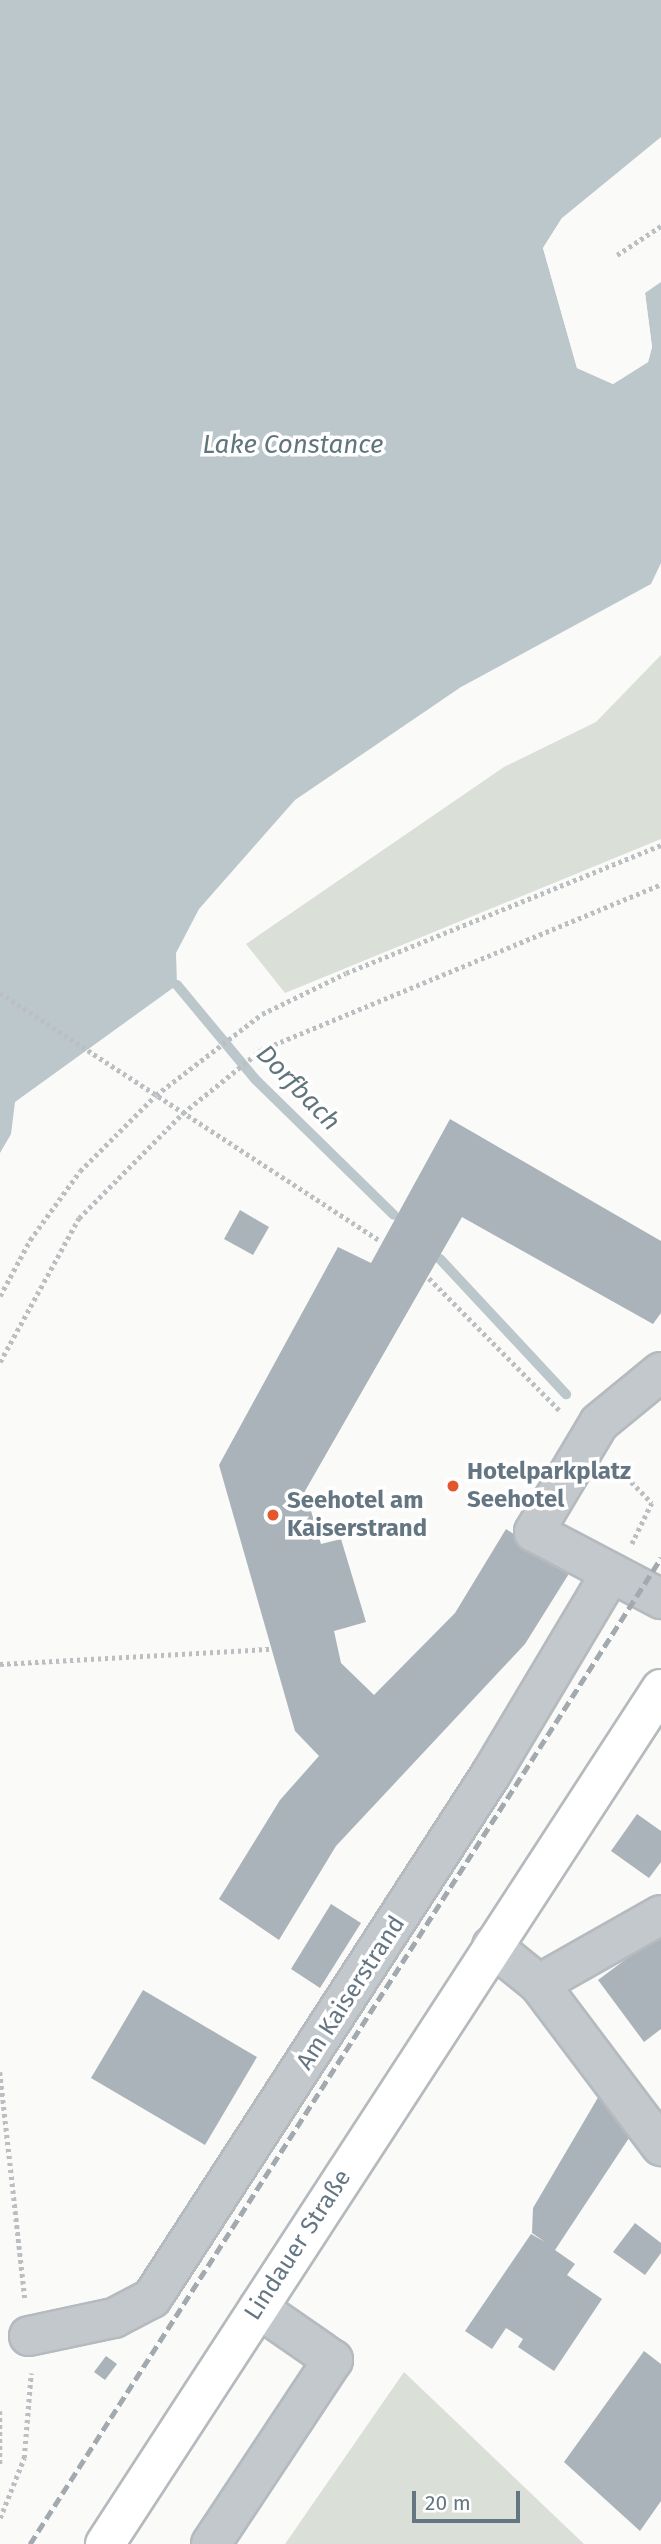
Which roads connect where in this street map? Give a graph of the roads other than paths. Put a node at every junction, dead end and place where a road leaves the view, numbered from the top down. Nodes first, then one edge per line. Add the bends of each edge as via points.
1 (661, 1372) edge
2 (611, 1573) junction
3 (661, 1599) edge
4 (661, 1689) edge
5 (661, 1915) edge
6 (492, 1945) junction
7 (539, 1984) junction
8 (661, 2146) edge
9 (258, 2308) junction
10 (29, 2336) dead end
11 (105, 2544) edge
12 (211, 2544) edge

1 - 2 street via 629,1393 587,1438 534,1532
2 - 3 street
2 - 10 street, Am Kaiserstrand via 491,1774 152,2298 114,2318
4 - 6 main road, Lindauer Straße
5 - 7 street
6 - 7 street
6 - 9 main road, Lindauer Straße
7 - 8 street
9 - 11 main road, Lindauer Straße
9 - 12 street via 332,2360

